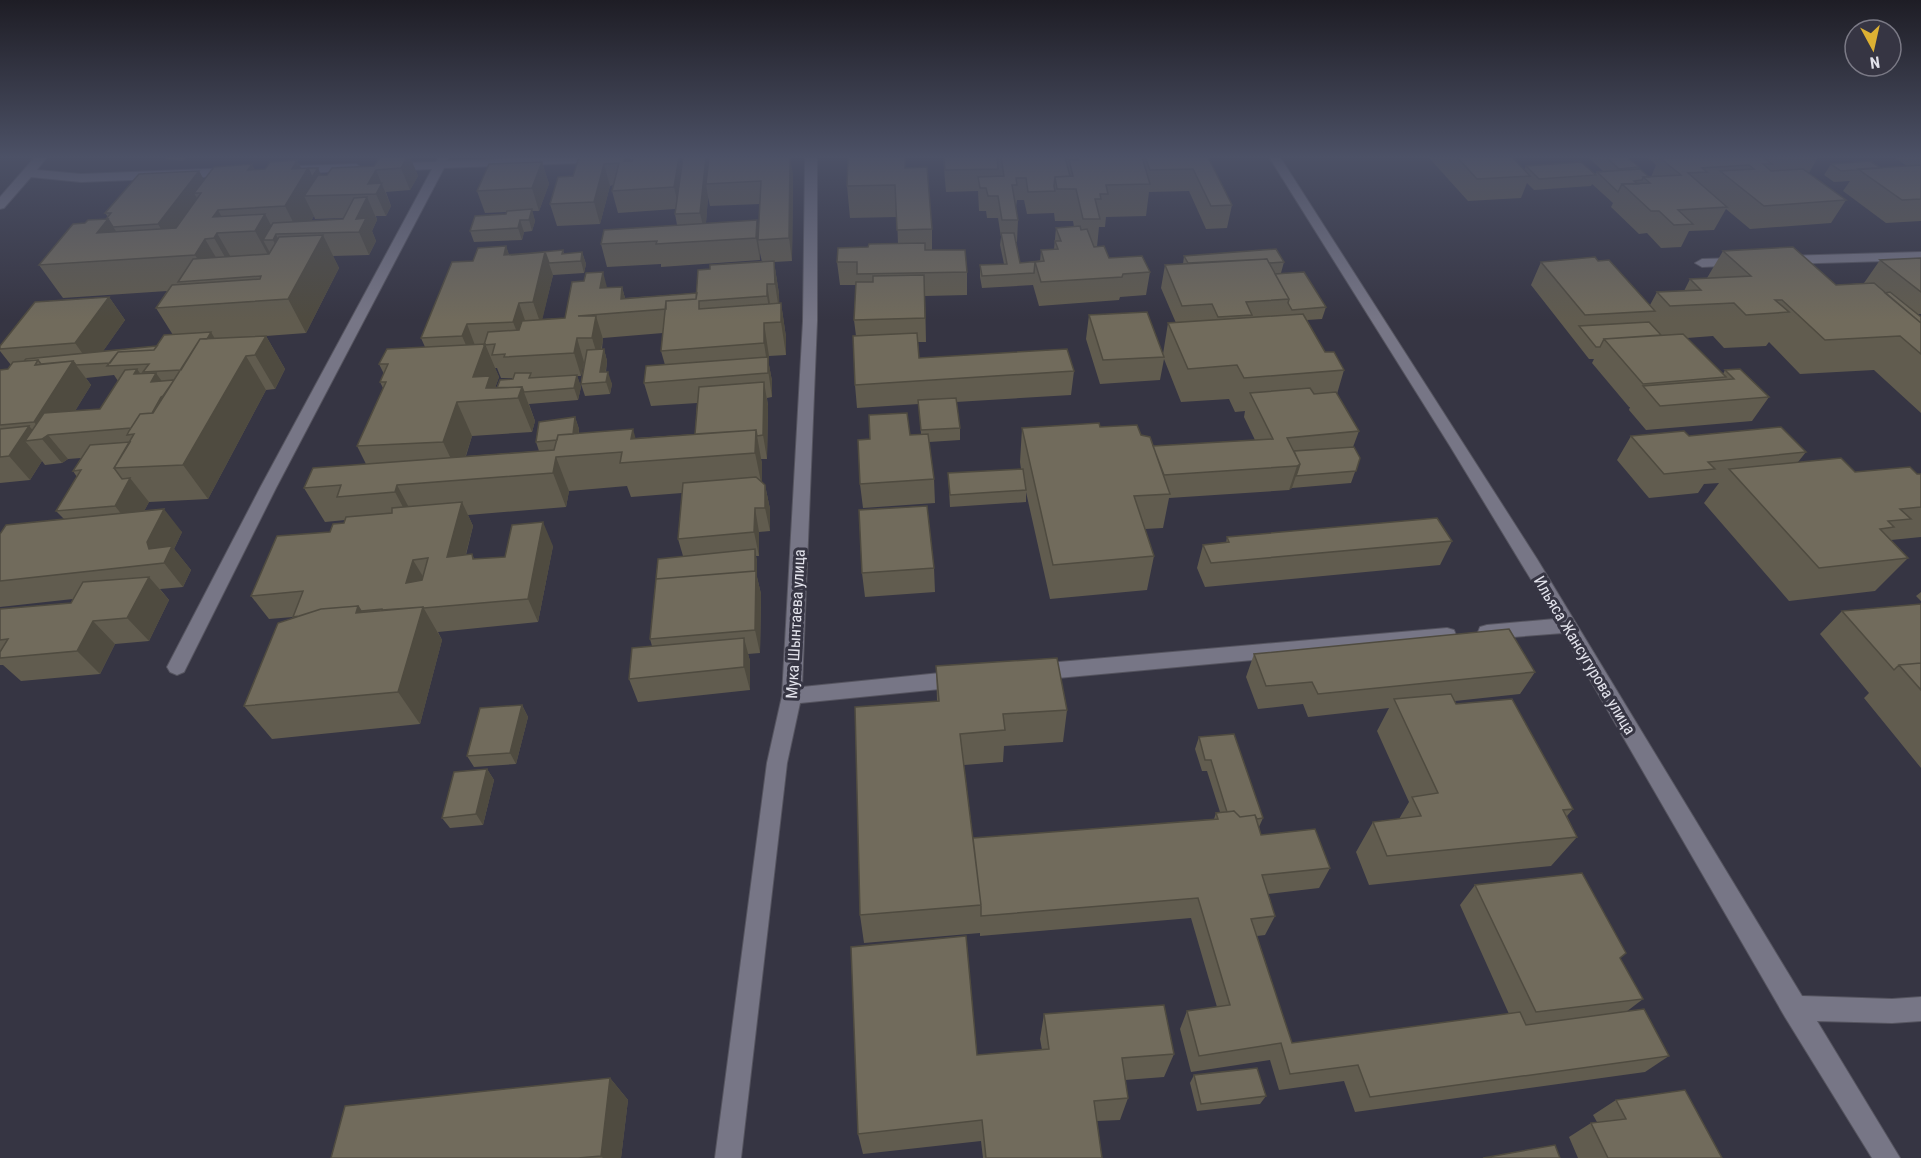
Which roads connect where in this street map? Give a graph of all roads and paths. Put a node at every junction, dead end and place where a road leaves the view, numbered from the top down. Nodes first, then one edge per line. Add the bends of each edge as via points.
1 (415, 211) edge
2 (811, 211) edge
3 (1308, 211) edge
4 (1921, 256) edge
5 (1702, 262) dead end
6 (1568, 625) junction
7 (177, 667) dead end
8 (1012, 674) edge
9 (976, 678) edge
10 (792, 696) junction
11 (1794, 1008) junction
12 (1921, 1009) edge
13 (728, 1158) edge
14 (1887, 1158) edge

1 - 7 street
2 - 10 street, Мука Шынтаева улица via 810,321
3 - 6 street, Ильяса Жансугурова улица
4 - 5 street
6 - 8 street
6 - 11 street, Ильяса Жансугурова улица
9 - 10 street
10 - 13 street, Мука Шынтаева улица via 777,763
11 - 12 street
11 - 14 street, Ильяса Жансугурова улица

